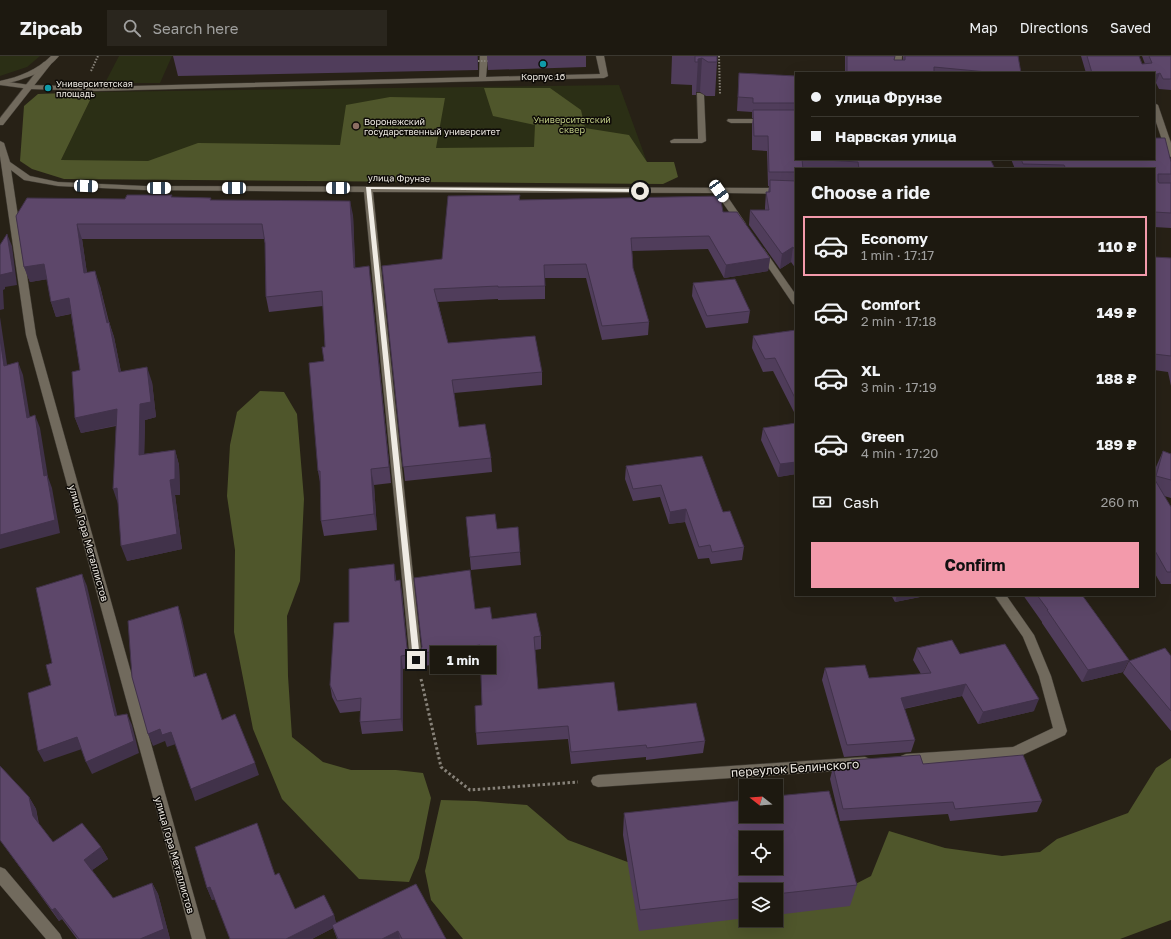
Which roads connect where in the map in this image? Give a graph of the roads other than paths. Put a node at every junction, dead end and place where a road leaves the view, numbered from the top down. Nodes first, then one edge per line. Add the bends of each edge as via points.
1 (55, 56) edge
2 (484, 56) edge
3 (600, 56) edge
4 (898, 56) edge
5 (47, 64) junction
6 (897, 72) edge
7 (482, 79) junction
8 (1, 83) edge
9 (30, 87) junction
10 (700, 95) edge
11 (1155, 108) edge
12 (730, 121) dead end
13 (795, 121) edge
14 (0, 123) edge
15 (674, 141) dead end
16 (0, 143) edge
17 (1171, 155) edge
18 (6, 163) junction
19 (368, 188) junction
20 (719, 191) junction
21 (795, 191) edge
22 (746, 230) edge
23 (755, 243) edge
24 (795, 301) edge
25 (1001, 596) edge
26 (416, 660) edge
27 (896, 761) edge
28 (881, 762) edge
29 (598, 781) road end
30 (0, 874) edge
31 (55, 939) edge
32 (199, 939) edge

1 - 5 street
2 - 7 street
3 - 7 street via 604,76
4 - 6 street
5 - 8 street via 20,78
5 - 9 street
7 - 9 street via 96,89
8 - 9 street
9 - 14 street
10 - 15 street via 702,141
11 - 17 street
12 - 13 street
16 - 18 street, улица Гора Металлистов
18 - 19 street, улица Фрунзе via 27,178 58,184 144,188
18 - 32 street, улица Гора Металлистов via 31,335
19 - 20 street, улица Фрунзе
19 - 26 street
20 - 21 street, улица Фрунзе
20 - 22 street
23 - 24 street
25 - 27 street via 1028,635 1045,676 1060,731 1014,753
28 - 29 street, переулок Белинского
30 - 31 street

